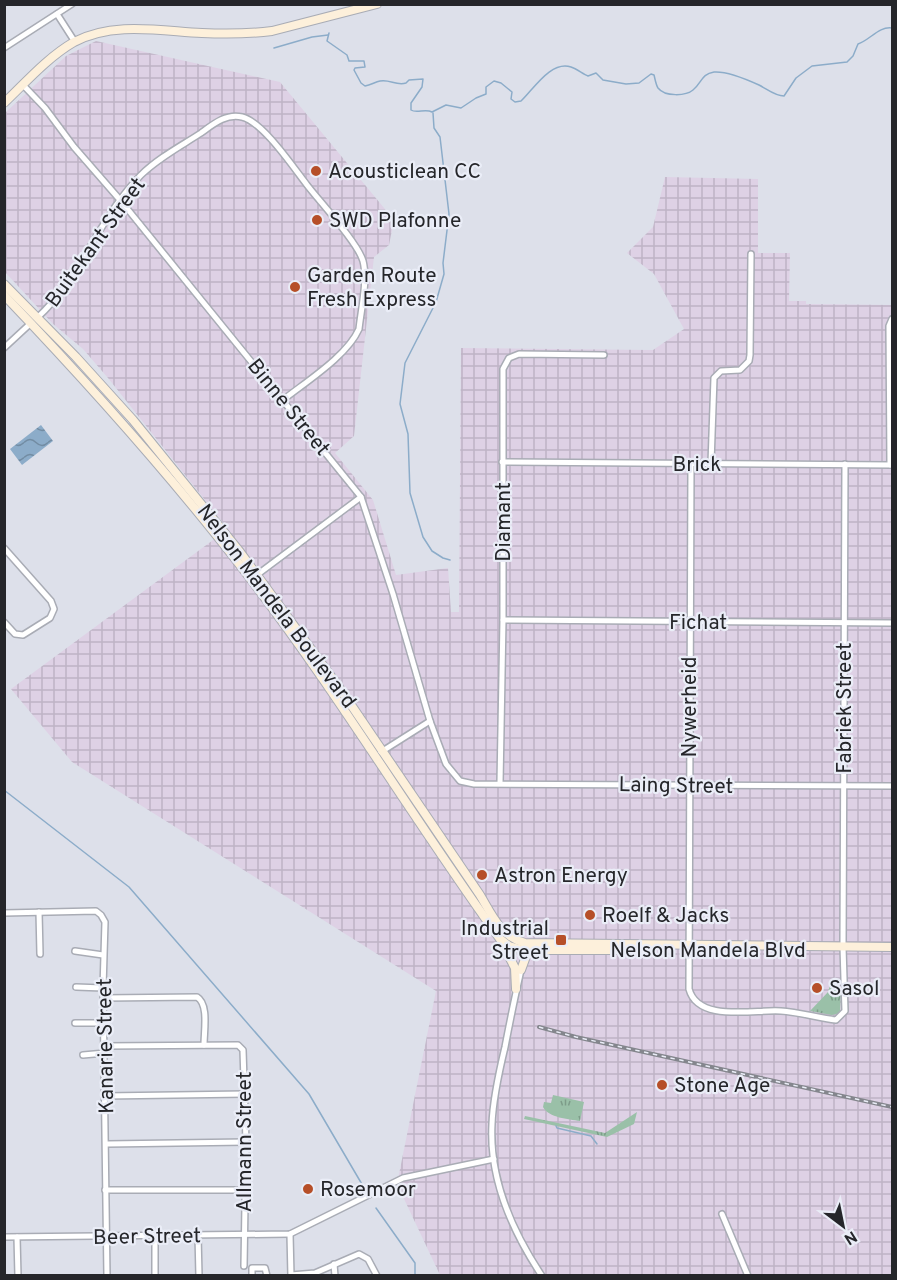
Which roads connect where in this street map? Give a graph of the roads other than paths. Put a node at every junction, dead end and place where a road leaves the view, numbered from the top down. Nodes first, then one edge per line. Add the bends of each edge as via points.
1 (72, 4) edge
2 (377, 4) edge
3 (57, 14) junction
4 (75, 42) junction
5 (4, 48) edge
6 (23, 85) junction
7 (4, 103) edge
8 (121, 201) junction
9 (751, 254) dead end
10 (4, 284) edge
11 (4, 295) edge
12 (892, 319) edge
13 (34, 320) junction
14 (4, 348) edge
15 (604, 356) dead end
16 (283, 400) junction
17 (502, 462) junction
18 (691, 464) junction
19 (711, 464) junction
20 (845, 464) junction
21 (891, 465) edge
22 (361, 497) junction
23 (4, 548) edge
24 (254, 577) junction
25 (503, 620) junction
26 (690, 622) junction
27 (845, 623) junction
28 (892, 623) edge
29 (6, 626) edge
30 (430, 721) junction
31 (379, 754) junction
32 (460, 781) joint
33 (500, 783) junction
34 (689, 785) junction
35 (843, 786) junction
36 (892, 786) edge
37 (461, 874) junction
38 (39, 912) junction
39 (4, 913) edge
40 (500, 939) junction
41 (527, 947) junction
42 (688, 947) junction
43 (892, 947) edge
44 (843, 949) junction
45 (75, 951) dead end
46 (892, 952) edge
47 (40, 954) dead end
48 (103, 955) junction
49 (521, 970) joint
50 (76, 987) dead end
51 (104, 988) junction
52 (516, 989) junction
53 (104, 998) junction
54 (75, 1023) dead end
55 (104, 1023) junction
56 (204, 1045) junction
57 (105, 1046) junction
58 (105, 1053) junction
59 (83, 1055) dead end
60 (245, 1094) junction
61 (105, 1096) junction
62 (246, 1142) junction
63 (107, 1144) junction
64 (494, 1159) junction
65 (105, 1190) junction
66 (245, 1190) junction
67 (722, 1214) dead end
68 (244, 1234) junction
69 (290, 1234) junction
70 (198, 1235) junction
71 (106, 1236) junction
72 (155, 1236) junction
73 (4, 1237) edge
74 (17, 1237) junction
75 (334, 1264) junction
76 (244, 1266) dead end
77 (18, 1275) edge
78 (107, 1275) edge
79 (155, 1275) edge
80 (199, 1275) edge
81 (252, 1275) edge
82 (267, 1275) edge
83 (291, 1275) edge
84 (335, 1275) edge
85 (378, 1275) edge
86 (542, 1275) edge
87 (748, 1275) edge

1 - 3 street
2 - 4 street via 272,31 126,30
3 - 4 street
3 - 5 street
4 - 6 street
6 - 7 street
6 - 8 street, Binne Street
8 - 13 street, Buitekant Street via 64,288
8 - 16 street, Binne Street
8 - 16 street, Buitekant Street via 151,167 226,118 242,117 258,125 292,166 356,247 363,259 364,273 359,329 351,344
9 - 19 street via 750,355 740,370 721,371 714,378
10 - 13 street, Nelson Mandela Boulevard
11 - 13 street, Nelson Mandela Boulevard
12 - 21 street
13 - 14 street, Buitekant Street
13 - 24 street, Nelson Mandela Boulevard via 76,357 133,420
15 - 17 street, Diamant via 519,354 510,358 503,369
16 - 22 street, Binne Street
17 - 18 street, Brick
17 - 25 street, Diamant
18 - 19 street, Brick
18 - 26 street, Nywerheid
19 - 20 street, Brick
20 - 21 street, Brick
20 - 27 street, Fabriek Street
22 - 24 street
22 - 30 street, Binne Street
23 - 29 street via 53,605 50,618 28,634 15,634
24 - 31 street, Nelson Mandela Boulevard
25 - 26 street, Fichat
25 - 33 street, Diamant
26 - 27 street, Fichat
26 - 34 street, Nywerheid
27 - 28 street, Fichat
27 - 35 street, Fabriek Street
30 - 31 street
30 - 32 street, Binne Street via 446,764
31 - 37 street, Nelson Mandela Boulevard
32 - 33 street, Laing Street
33 - 34 street, Laing Street
34 - 35 street, Laing Street
34 - 42 street, Nywerheid
35 - 36 street, Laing Street
35 - 44 street, Fabriek Street
37 - 40 street, Nelson Mandela Boulevard
37 - 41 street, Nelson Mandela Boulevard via 502,930
38 - 39 street, Kanarie Street
38 - 47 street
38 - 48 street, Kanarie Street via 99,913 105,922
40 - 41 street via 508,946
40 - 52 street, Nelson Mandela Boulevard via 515,968
41 - 42 street, Nelson Mandela Blvd
41 - 49 street
42 - 44 street, Nelson Mandela Blvd
42 - 44 street, Nywerheid via 689,989 691,998 697,1002 719,1011 780,1011 836,1020 845,1011
43 - 44 street, Nelson Mandela Blvd
44 - 46 street, Nelson Mandela Blvd
45 - 48 street
48 - 51 street, Kanarie Street
49 - 52 street
50 - 51 street
51 - 53 street, Kanarie Street
52 - 64 street via 493,1108
53 - 55 street, Kanarie Street
53 - 56 street via 201,999
54 - 55 street
55 - 57 street, Kanarie Street
56 - 57 street
56 - 60 street, Allmann Street via 238,1045 243,1050
57 - 58 street, Kanarie Street
58 - 59 street
58 - 61 street, Kanarie Street
60 - 61 street
60 - 62 street, Allmann Street
61 - 63 street, Kanarie Street
62 - 63 street
62 - 66 street, Allmann Street
63 - 65 street, Kanarie Street
64 - 69 street via 403,1178
64 - 86 street via 505,1207
65 - 66 street
65 - 71 street, Kanarie Street
66 - 68 street, Allmann Street
67 - 87 street
68 - 69 street, Beer Street
68 - 70 street, Beer Street
68 - 76 street, Allmann Street
69 - 83 street
70 - 72 street, Beer Street
70 - 80 street
71 - 72 street, Beer Street
71 - 74 street, Beer Street
71 - 78 street, Kanarie Street
72 - 79 street
73 - 74 street, Beer Street
74 - 77 street
75 - 83 street via 315,1273
75 - 84 street
75 - 85 street via 359,1254 368,1259
81 - 82 street via 252,1268 260,1267 265,1268

